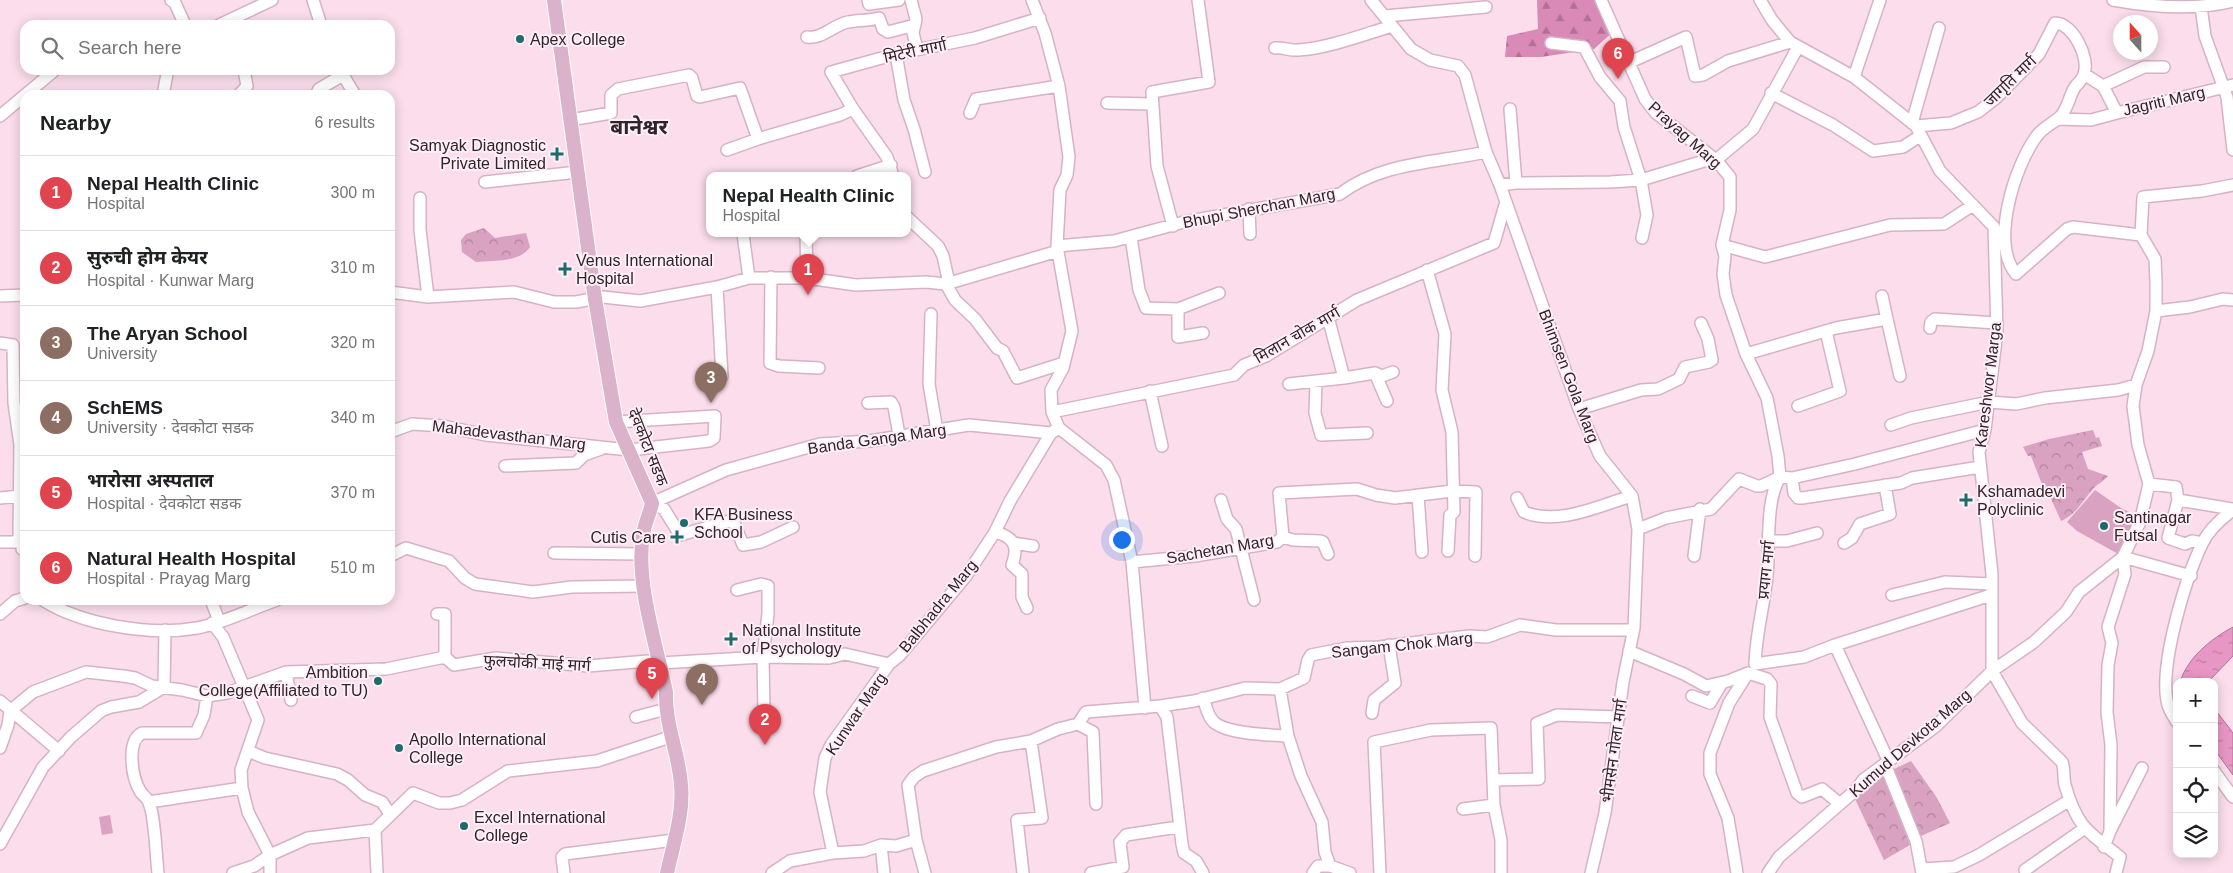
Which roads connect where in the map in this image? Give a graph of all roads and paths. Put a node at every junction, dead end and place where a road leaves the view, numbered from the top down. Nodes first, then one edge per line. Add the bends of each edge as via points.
1 (171, 0) edge
2 (271, 0) edge
3 (313, 0) edge
4 (554, 0) edge
5 (868, 0) edge
6 (899, 0) edge
7 (911, 0) edge
8 (1032, 0) edge
9 (1198, 0) edge
10 (1372, 0) edge
11 (1601, 0) edge
12 (1760, 0) edge
13 (1880, 0) edge
14 (2113, 0) edge
15 (2233, 1) edge
16 (2201, 7) junction
17 (1486, 8) dead end
18 (1385, 16) junction
19 (1040, 18) junction
20 (183, 20) edge
21 (238, 20) edge
22 (319, 20) edge
23 (916, 25) junction
24 (1392, 26) junction
25 (1939, 28) dead end
26 (807, 36) dead end
27 (1551, 43) dead end
28 (1794, 45) junction
29 (1275, 48) dead end
30 (917, 49) junction
31 (896, 54) junction
32 (1630, 62) junction
33 (2164, 66) dead end
34 (2084, 74) junction
35 (49, 75) edge
36 (167, 75) edge
37 (245, 75) edge
38 (338, 75) edge
39 (344, 75) edge
40 (1854, 77) junction
41 (1059, 86) junction
42 (2103, 86) junction
43 (2228, 86) edge
44 (31, 90) edge
45 (164, 90) edge
46 (243, 90) edge
47 (318, 90) edge
48 (352, 90) edge
49 (1772, 93) junction
50 (20, 99) edge
51 (1107, 103) dead end
52 (1152, 104) junction
53 (853, 109) junction
54 (1510, 109) dead end
55 (970, 113) dead end
56 (2117, 113) junction
57 (0, 116) edge
58 (2058, 118) junction
59 (570, 120) junction
60 (1916, 128) junction
61 (758, 139) junction
62 (729, 149) dead end
63 (2233, 150) edge
64 (1486, 152) junction
65 (1715, 159) junction
66 (892, 171) edge
67 (578, 172) junction
68 (925, 172) dead end
69 (1639, 180) junction
70 (485, 182) dead end
71 (1516, 183) junction
72 (1500, 185) junction
73 (2233, 185) edge
74 (420, 198) dead end
75 (1505, 202) junction
76 (1973, 205) junction
77 (1249, 208) junction
78 (911, 221) edge
79 (1173, 226) junction
80 (2000, 229) junction
81 (1250, 234) dead end
82 (2141, 236) junction
83 (743, 237) edge
84 (806, 237) edge
85 (1131, 237) junction
86 (1642, 238) dead end
87 (1722, 245) junction
88 (1058, 249) junction
89 (1427, 270) junction
90 (771, 277) junction
91 (749, 278) junction
92 (807, 278) junction
93 (947, 283) junction
94 (717, 287) junction
95 (395, 293) edge
96 (1219, 293) dead end
97 (20, 295) edge
98 (0, 296) edge
99 (1882, 296) dead end
100 (428, 297) junction
101 (594, 299) junction
102 (2233, 300) edge
103 (1178, 309) junction
104 (2156, 311) junction
105 (932, 314) dead end
106 (1328, 317) junction
107 (1887, 319) junction
108 (1997, 323) junction
109 (1701, 324) dead end
110 (1930, 328) dead end
111 (1826, 331) junction
112 (1203, 333) dead end
113 (0, 343) edge
114 (19, 345) edge
115 (1746, 354) junction
116 (1064, 363) junction
117 (819, 368) dead end
118 (1393, 372) dead end
119 (1374, 373) junction
120 (722, 376) dead end
121 (1900, 376) dead end
122 (1344, 378) junction
123 (1316, 382) junction
124 (1289, 384) dead end
125 (2136, 385) junction
126 (1150, 391) junction
127 (1387, 401) dead end
128 (1989, 402) junction
129 (868, 403) dead end
130 (1798, 406) dead end
131 (1579, 410) junction
132 (1052, 412) junction
133 (616, 422) junction
134 (1891, 425) dead end
135 (395, 430) edge
136 (1055, 430) junction
137 (1985, 430) junction
138 (937, 431) junction
139 (1367, 433) dead end
140 (899, 435) junction
141 (20, 446) edge
142 (1162, 446) dead end
143 (605, 447) junction
144 (629, 450) junction
145 (505, 466) dead end
146 (1980, 467) junction
147 (1780, 477) junction
148 (1792, 478) junction
149 (2149, 484) junction
150 (1885, 486) junction
151 (1452, 491) junction
152 (1418, 495) junction
153 (1632, 496) junction
154 (0, 498) edge
155 (1517, 498) dead end
156 (1220, 500) dead end
157 (2178, 500) junction
158 (20, 503) edge
159 (652, 503) junction
160 (1700, 509) junction
161 (2233, 509) edge
162 (20, 516) edge
163 (793, 527) dead end
164 (1638, 529) junction
165 (995, 532) junction
166 (1817, 533) dead end
167 (1283, 537) junction
168 (1769, 541) junction
169 (0, 542) edge
170 (2202, 542) junction
171 (1013, 543) junction
172 (1844, 543) dead end
173 (1034, 546) dead end
174 (1240, 547) junction
175 (1448, 551) dead end
176 (1422, 552) dead end
177 (554, 553) dead end
178 (395, 554) edge
179 (642, 554) junction
180 (1328, 554) dead end
181 (1475, 556) dead end
182 (1694, 556) dead end
183 (2123, 557) junction
184 (1132, 562) junction
185 (2191, 576) junction
186 (644, 586) junction
187 (738, 590) dead end
188 (1992, 590) junction
189 (1892, 595) dead end
190 (20, 599) edge
191 (1254, 600) dead end
192 (50, 605) edge
193 (212, 605) edge
194 (263, 605) edge
195 (1027, 608) dead end
196 (0, 614) edge
197 (437, 614) dead end
198 (215, 622) junction
199 (1634, 628) junction
200 (165, 630) junction
201 (1389, 645) junction
202 (1835, 645) junction
203 (1629, 651) junction
204 (445, 657) junction
205 (763, 657) junction
206 (660, 663) junction
207 (889, 664) junction
208 (1755, 664) junction
209 (286, 672) junction
210 (1992, 672) junction
211 (1748, 673) junction
212 (1722, 683) junction
213 (242, 686) junction
214 (164, 687) junction
215 (1280, 689) junction
216 (207, 696) junction
217 (1692, 696) dead end
218 (1203, 698) junction
219 (291, 700) dead end
220 (0, 701) edge
221 (1160, 706) junction
222 (1145, 708) junction
223 (666, 710) junction
224 (10, 711) junction
225 (764, 711) dead end
226 (1372, 713) dead end
227 (2173, 714) edge
228 (636, 717) dead end
229 (1619, 717) junction
230 (1078, 724) junction
231 (1288, 736) junction
232 (670, 737) junction
233 (1031, 741) junction
234 (0, 748) edge
235 (59, 751) junction
236 (248, 751) junction
237 (1887, 762) junction
238 (2142, 768) dead end
239 (2218, 776) edge
240 (1494, 780) junction
241 (242, 788) junction
242 (2233, 797) edge
243 (2070, 800) junction
244 (149, 802) junction
245 (1096, 804) dead end
246 (1840, 804) junction
247 (1494, 805) junction
248 (1463, 810) dead end
249 (390, 814) junction
250 (1178, 827) junction
251 (2085, 828) junction
252 (375, 830) junction
253 (2110, 831) junction
254 (674, 840) junction
255 (916, 840) junction
256 (0, 844) edge
257 (881, 845) junction
258 (2104, 847) junction
259 (833, 853) junction
260 (270, 855) junction
261 (1330, 866) junction
262 (2025, 870) dead end
263 (1922, 871) edge
264 (158, 873) edge
265 (233, 873) edge
266 (270, 873) edge
267 (377, 873) edge
268 (564, 873) edge
269 (667, 873) edge
270 (772, 873) edge
271 (884, 873) edge
272 (925, 873) edge
273 (1024, 873) edge
274 (1091, 873) edge
275 (1202, 873) edge
276 (1314, 873) edge
277 (1350, 873) edge
278 (1380, 873) edge
279 (1501, 873) edge
280 (1591, 873) edge
281 (1737, 873) edge
282 (1768, 873) edge
283 (2116, 873) edge

1 - 20 street
2 - 21 street
3 - 22 street
4 - 59 main road, देवकोटा सडक
5 - 6 street via 869,4
7 - 23 street
8 - 19 street
9 - 52 street via 1209,82 1152,92
10 - 18 street
11 - 32 street, Prayag Marg
12 - 28 street
13 - 40 street
14 - 16 street via 2144,5
15 - 16 street
16 - 43 street via 2205,36
17 - 18 street
18 - 24 street
19 - 30 street, मिटेरी मार्गा via 975,38
19 - 41 street
23 - 26 street via 888,32 883,29 879,18 867,22 846,22 814,38
23 - 30 street via 913,33
24 - 29 street via 1311,48 1295,51
24 - 64 street, Bhimsen Gola Marg via 1405,44 1423,57 1462,69
25 - 60 street
27 - 69 street via 1584,47 1600,77 1620,101
28 - 32 street via 1723,63 1695,76 1686,37
28 - 40 street
28 - 49 street
30 - 31 street, मिटेरी मार्गा
31 - 53 street, मिटेरी मार्गा via 831,72
31 - 68 street via 904,100
32 - 65 street, Prayag Marg via 1645,99 1656,113
33 - 42 street via 2144,67
34 - 42 street, Jagriti Marg
34 - 58 street
34 - 60 street, जागृति मार्ग via 2082,52 2074,36 2068,27 2055,23 2039,54 1978,112 1951,124
35 - 44 street
36 - 45 street
37 - 46 street via 247,86
38 - 47 street
39 - 48 street
40 - 60 street
41 - 55 street via 976,99
41 - 88 street via 1069,157 1067,175 1060,190
42 - 56 street, Jagriti Marg
43 - 56 street, Jagriti Marg
43 - 63 street
49 - 60 street via 1833,125 1873,151 1903,147
49 - 65 street via 1753,129
50 - 57 street
51 - 52 street
52 - 79 street via 1157,166
53 - 61 street
53 - 66 street via 887,157
54 - 71 street
56 - 58 street via 2090,120
58 - 80 street via 2038,134 2026,151
59 - 61 street via 611,113 611,95 618,89 689,75 700,97 740,88
59 - 67 main road, देवकोटा सडक
60 - 76 street via 1940,171
61 - 62 street
64 - 72 street, Bhimsen Gola Marg
64 - 77 street, Bhupi Sherchan Marg via 1390,168 1340,194
65 - 69 street
65 - 87 street, Prayag Marg via 1730,177 1730,210
67 - 70 street
67 - 101 main road, देवकोटा सडक
69 - 71 street
69 - 86 street via 1647,215
71 - 72 street
72 - 75 street, Bhimsen Gola Marg
73 - 82 street via 2143,197
74 - 100 street
75 - 89 street, मिलान चोक मार्ग via 1494,243
75 - 131 street, Bhimsen Gola Marg
76 - 80 street
76 - 87 street via 1944,224 1890,226 1765,256
77 - 79 street, Bhupi Sherchan Marg
77 - 81 street
78 - 93 street via 938,246
79 - 85 street, Bhupi Sherchan Marg
80 - 82 street via 2016,274 2067,229 2074,227
80 - 108 street, Kareshwor Marga
82 - 104 street, Kumud Devkota Marg via 2155,259
83 - 91 street
84 - 92 street
85 - 88 street, Bhupi Sherchan Marg
85 - 103 street via 1139,290 1148,312
87 - 115 street, Prayag Marg via 1726,295
88 - 93 street, Bhupi Sherchan Marg
88 - 116 street via 1072,331
89 - 106 street, मिलान चोक मार्ग via 1357,300
89 - 151 street via 1445,334 1442,390 1452,432
90 - 91 street
90 - 92 street
90 - 117 street via 770,364
91 - 94 street
92 - 93 street via 856,286
93 - 116 street via 955,300 1003,351 1018,379
94 - 101 street via 640,301
94 - 120 street
95 - 100 street
96 - 103 street
97 - 98 street
99 - 107 street
100 - 101 street via 514,292 554,302
101 - 133 main road, देवकोटा सडक
102 - 104 street
103 - 112 street via 1178,337
104 - 125 street, Kumud Devkota Marg via 2148,352
105 - 138 street via 929,384
106 - 122 street
106 - 126 street, मिलान चोक मार्ग via 1227,378
107 - 111 street
107 - 121 street
108 - 110 street via 1935,319
108 - 128 street, Kareshwor Marga
109 - 131 street via 1712,360 1685,367 1677,381 1658,389 1641,390
111 - 115 street
111 - 130 street via 1840,391
113 - 114 street
114 - 141 street via 14,403
115 - 147 street, Prayag Marg via 1767,398
116 - 132 street via 1051,390
118 - 119 street via 1382,376
119 - 122 street
119 - 127 street
122 - 123 street
123 - 124 street
123 - 139 street via 1315,413 1321,434
125 - 128 street via 2016,404
125 - 149 street, Kumud Devkota Marg via 2133,406 2138,445
126 - 132 street, मिलान चोक मार्ग
126 - 142 street
128 - 134 street
128 - 137 street, Kareshwor Marga
129 - 140 street via 891,402
131 - 153 street, Bhimsen Gola Marg via 1600,456
132 - 136 street
133 - 144 main road, देवकोटा सडक
133 - 144 street, Mahadevasthan Marg via 715,416 716,432 709,441
135 - 143 street, Mahadevasthan Marg via 412,424 443,426 486,435
136 - 138 street, Banda Ganga Marg via 969,426
136 - 165 street, Balbhadra Marg via 1010,500
136 - 184 street via 1106,465 1114,480
137 - 146 street, Kareshwor Marga via 1979,452
137 - 148 street
138 - 140 street, Banda Ganga Marg
140 - 159 street, Banda Ganga Marg via 870,441 820,444 778,455 726,470
143 - 144 street, Mahadevasthan Marg
143 - 145 street via 584,455 576,463
144 - 159 main road, देवकोटा सडक
146 - 150 street via 1912,478
146 - 188 street, Kareshwor Marga
147 - 148 street
147 - 160 street via 1756,486 1738,479 1712,508
147 - 168 street, प्रयाग मार्ग via 1775,484
148 - 150 street via 1798,498
149 - 157 street via 2176,487
149 - 183 street, Kumud Devkota Marg via 2140,522
150 - 172 street via 1890,514 1860,524 1852,538
151 - 152 street, Sachetan Marg
151 - 175 street via 1454,512 1450,515
151 - 181 street, Sachetan Marg via 1476,492
152 - 167 street, Sachetan Marg via 1395,498 1357,489 1282,492 1278,495
152 - 176 street
153 - 155 street via 1548,518 1524,512
153 - 164 street, Bhimsen Gola Marg
154 - 158 street
156 - 174 street via 1227,519 1236,529
157 - 161 street
157 - 170 street via 2168,538 2185,544
159 - 163 street via 664,509 680,535 733,520 743,545 761,542
159 - 179 main road, देवकोटा सडक via 643,535
160 - 164 street
160 - 182 street
161 - 170 street
162 - 169 street via 18,541
164 - 199 street, Bhimsen Gola Marg
165 - 171 street via 1006,535
165 - 207 street, Balbhadra Marg via 966,576 900,656
166 - 168 street via 1787,541
167 - 174 street, Sachetan Marg via 1276,542
167 - 180 street via 1323,542
168 - 208 street, प्रयाग मार्ग via 1768,575
170 - 185 street
171 - 173 street
171 - 195 street via 1012,565 1022,574 1022,597
174 - 184 street, Sachetan Marg via 1195,556
174 - 191 street
177 - 179 street
178 - 186 street via 406,548 449,561 464,578 475,584 533,592 572,587
179 - 186 main road, देवकोटा सडक
183 - 185 street
183 - 210 street, Kumud Devkota Marg via 2079,592 2066,612 2034,642
183 - 253 street via 2125,574 2108,627 2112,643 2107,712 2111,745
184 - 222 street
185 - 227 street via 2174,626 2165,674 2167,702
186 - 206 main road, देवकोटा सडक
187 - 205 street via 761,584 768,586
188 - 189 street via 1945,582
188 - 202 street
188 - 210 street, Kareshwor Marga
190 - 196 street
192 - 200 street via 61,612 122,628
193 - 198 street
194 - 198 street
197 - 204 street via 445,614
198 - 200 street via 198,628
198 - 213 street
199 - 201 street, Sangam Chok Marg via 1582,631 1520,625 1487,637
199 - 203 street, भीमसेन गोला मार्ग
200 - 214 street
201 - 215 street, Sangam Chok Marg via 1312,655 1304,678
201 - 226 street via 1395,683 1374,700
202 - 208 street via 1804,658
202 - 237 street
203 - 212 street via 1706,686
203 - 229 street, भीमसेन गोला मार्ग
204 - 206 street, फुलचोकी माई मार्ग via 454,665 496,658 588,666
204 - 209 street, फुलचोकी माई मार्ग via 386,669
205 - 206 street, Balbhadra Marg
205 - 207 street, Balbhadra Marg via 829,658 845,654
205 - 225 street
206 - 223 main road, देवकोटा सडक
207 - 259 street, Kunwar Marg via 825,758 820,792
208 - 211 street
209 - 213 street, फुलचोकी माई मार्ग
209 - 219 street
210 - 237 street, Kumud Devkota Marg via 1936,726
210 - 243 street via 2022,723 2062,762
211 - 212 street
211 - 246 street via 1767,679 1771,684 1770,717 1797,793 1802,797 1822,789
211 - 281 street via 1729,703 1710,753 1710,774 1728,818
212 - 217 street via 1710,702
213 - 216 street, फुलचोकी माई मार्ग via 227,693
213 - 236 street via 258,720
214 - 216 street
214 - 224 street via 152,686 135,678 86,672 33,692
214 - 235 street via 139,702 101,711
215 - 218 street, Sangam Chok Marg via 1245,688
215 - 231 street
216 - 244 street via 204,715 196,733 138,735 131,770 141,793
218 - 221 street, Sangam Chok Marg
218 - 231 street via 1211,718 1220,726 1254,734
220 - 224 street
221 - 222 street, Sangam Chok Marg
221 - 250 street via 1167,717
222 - 230 street, Sangam Chok Marg via 1086,712
223 - 228 street
223 - 232 main road, देवकोटा सडक
224 - 234 street
224 - 235 street
229 - 240 street via 1557,716 1536,723 1539,779
229 - 280 street, भीमसेन गोला मार्ग via 1605,813
230 - 233 street
230 - 245 street via 1093,732
231 - 261 street via 1301,776 1322,822
232 - 249 street via 597,760 502,774 462,800 439,803 413,793
232 - 254 main road, देवकोटा सडक via 682,786
233 - 255 street via 950,760 914,777 908,786
233 - 273 street via 1042,818 1017,820
235 - 256 street via 44,767
236 - 241 street via 241,770
236 - 249 street via 265,758 337,774 365,795 382,802
237 - 246 street, Kumud Devkota Marg via 1863,780
237 - 263 street via 1912,829
238 - 253 street
239 - 242 street
240 - 247 street
240 - 278 street via 1491,728 1431,730 1374,742
241 - 244 street
241 - 260 street via 248,812
243 - 251 street via 2074,814
243 - 263 street via 1954,867
244 - 264 street
246 - 282 street, Kumud Devkota Marg via 1779,857
247 - 248 street
247 - 279 street via 1501,840
249 - 252 street
250 - 274 street via 1126,835 1120,842 1123,867
250 - 275 street via 1184,852 1196,861
251 - 258 street
251 - 262 street
252 - 260 street via 308,838
252 - 267 street
253 - 258 street
254 - 268 street via 566,854 562,857
254 - 269 main road, देवकोटा सडक
255 - 257 street via 896,846
255 - 272 street
257 - 259 street via 864,851
257 - 271 street
258 - 283 street via 2120,857
259 - 270 street via 790,861
260 - 265 street via 254,866
260 - 266 street
261 - 276 street via 1318,866
261 - 277 street

